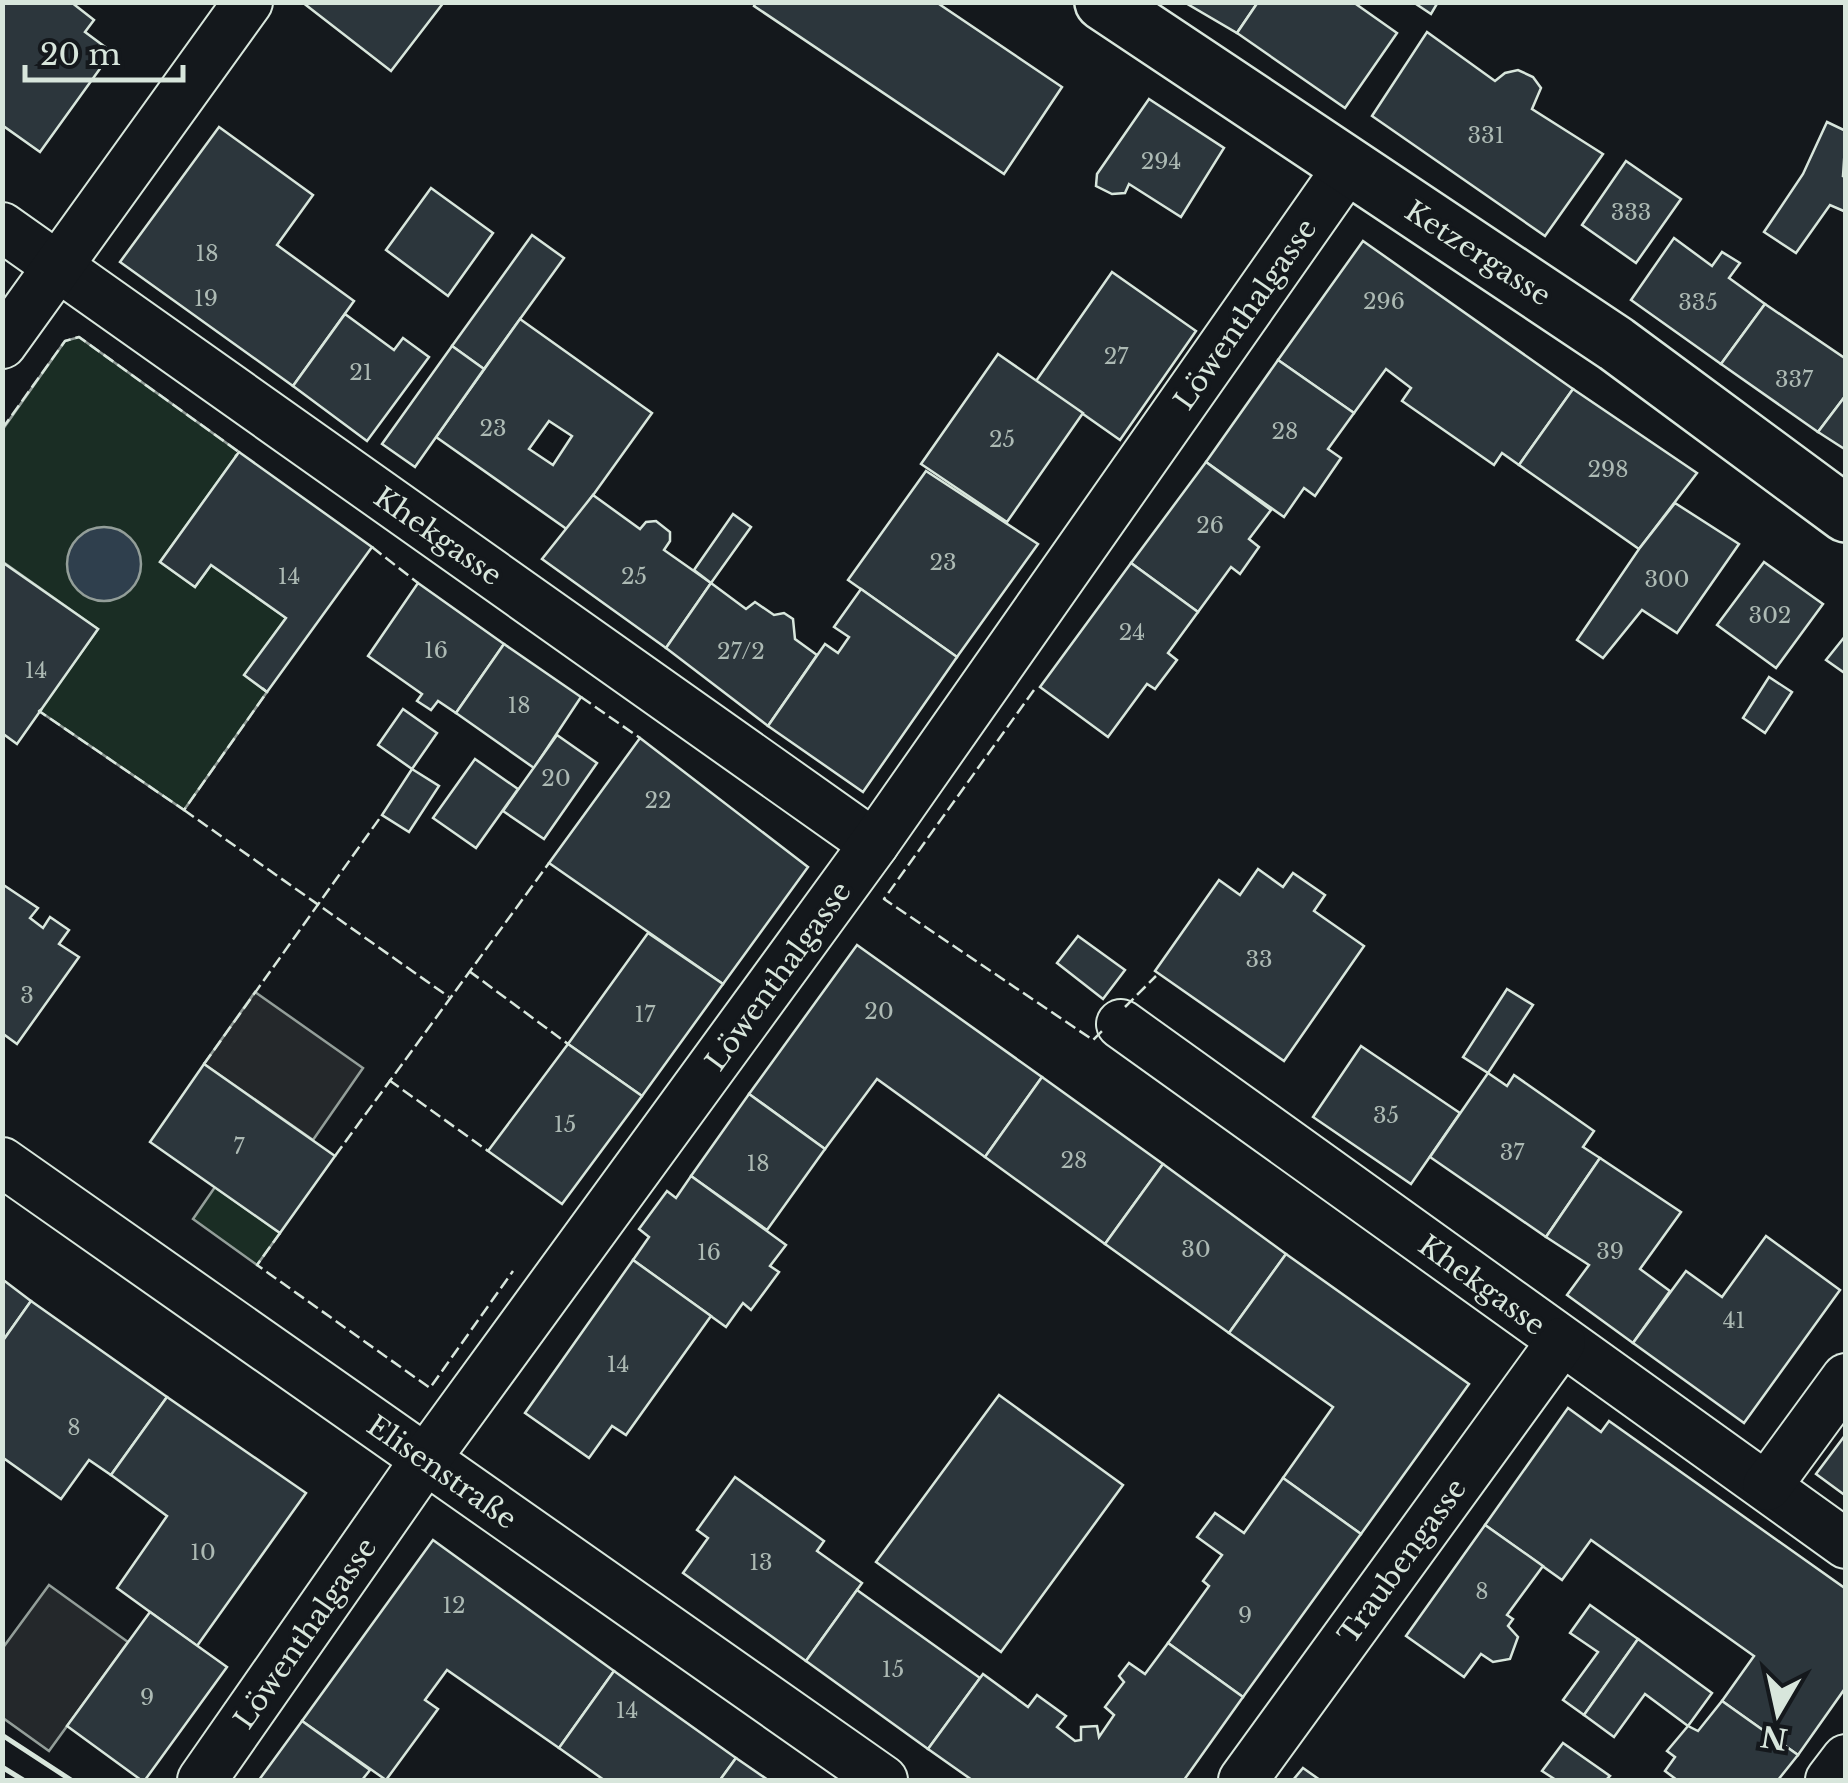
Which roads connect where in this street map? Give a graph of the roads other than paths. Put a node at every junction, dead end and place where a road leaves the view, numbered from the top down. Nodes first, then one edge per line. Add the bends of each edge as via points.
1 (248, 2) edge
2 (1104, 2) edge
3 (1348, 166) junction
4 (2, 227) edge
5 (57, 266) junction
6 (2, 344) edge
7 (1846, 514) edge
8 (874, 844) junction
9 (1121, 1024) dead end
10 (2, 1162) edge
11 (1561, 1342) junction
12 (1846, 1378) edge
13 (425, 1460) junction
14 (1767, 1486) junction
15 (1846, 1544) edge
16 (1846, 1758) edge
17 (202, 1780) edge
18 (883, 1780) edge
19 (1243, 1780) edge
20 (1830, 1780) edge

1 - 5 street
2 - 3 main road, Ketzergasse
3 - 7 main road, Ketzergasse via 1616,344
3 - 8 street, Löwenthalgasse
4 - 5 street, Khekgasse
5 - 6 street
5 - 8 street, Khekgasse
8 - 13 street, Löwenthalgasse
9 - 11 street, Khekgasse
10 - 13 street, Elisenstraße
11 - 14 street, Khekgasse
11 - 19 street, Traubengasse
12 - 14 street
13 - 17 street, Löwenthalgasse
13 - 18 street, Elisenstraße
14 - 15 street, Khekgasse
16 - 20 street

